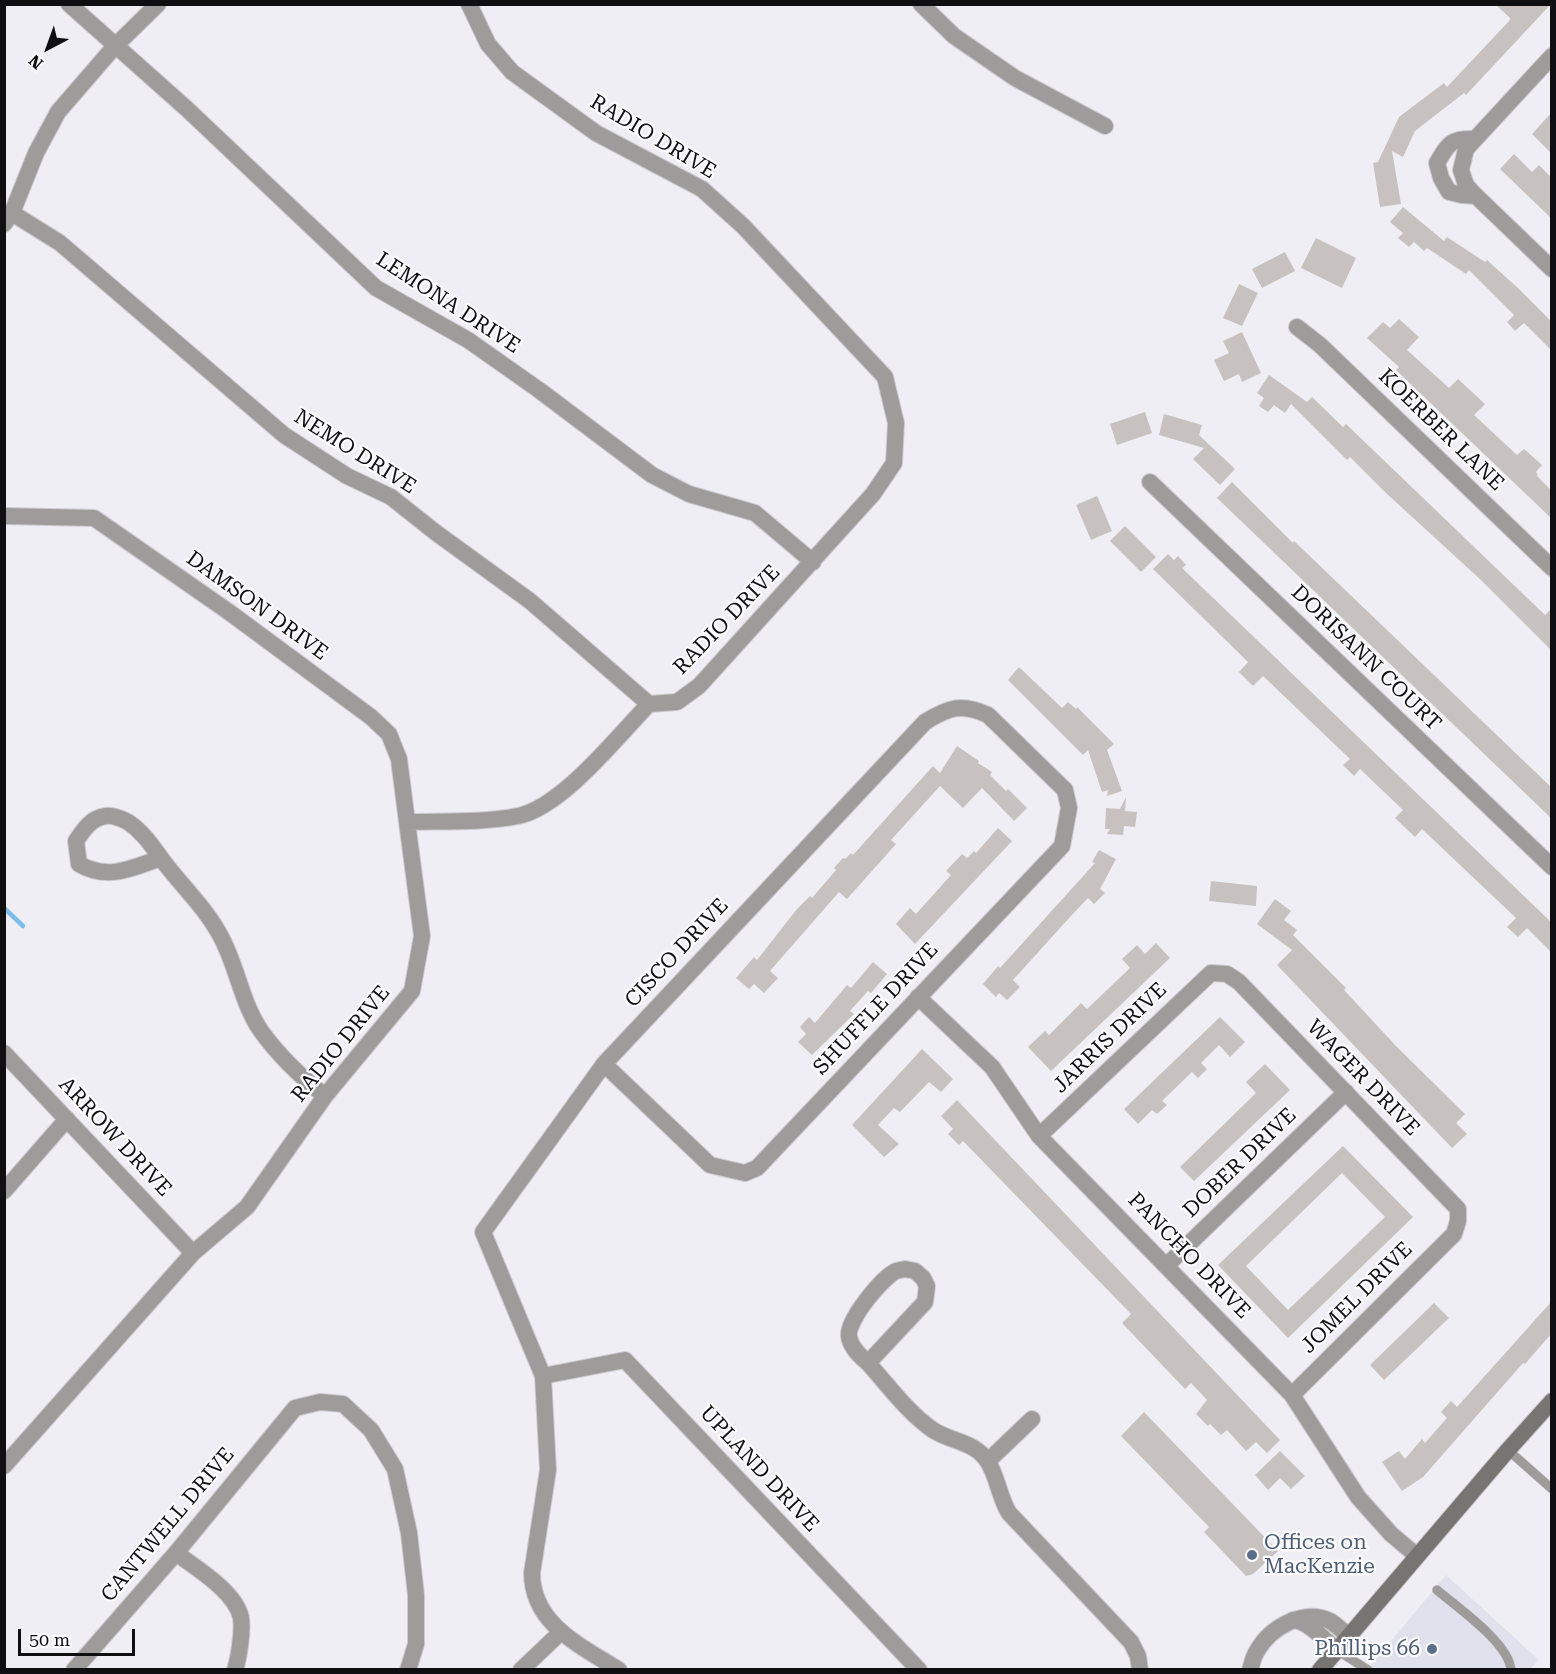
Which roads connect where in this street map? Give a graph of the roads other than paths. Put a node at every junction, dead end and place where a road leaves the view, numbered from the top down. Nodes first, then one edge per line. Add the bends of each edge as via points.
1 (69, 4) edge
2 (158, 4) edge
3 (469, 4) edge
4 (921, 4) edge
5 (115, 46) junction
6 (1551, 56) edge
7 (1105, 126) dead end
8 (1475, 139) junction
9 (1475, 196) junction
10 (8, 219) edge
11 (1551, 269) edge
12 (1297, 327) dead end
13 (1150, 483) dead end
14 (4, 516) edge
15 (813, 562) junction
16 (1551, 568) edge
17 (649, 704) junction
18 (407, 822) junction
19 (1062, 846) joint
20 (161, 858) dead end
21 (1551, 867) edge
22 (1211, 973) joint
23 (918, 997) junction
24 (4, 1053) edge
25 (604, 1064) junction
26 (1346, 1092) junction
27 (325, 1096) junction
28 (67, 1119) junction
29 (1040, 1136) junction
30 (4, 1191) edge
31 (1454, 1234) joint
32 (193, 1253) junction
33 (1167, 1265) junction
34 (867, 1364) junction
35 (543, 1376) junction
36 (1292, 1395) junction
37 (1551, 1401) edge
38 (1032, 1419) dead end
39 (1508, 1450) junction
40 (988, 1461) junction
41 (4, 1466) edge
42 (1551, 1489) edge
43 (176, 1553) junction
44 (1417, 1556) junction
45 (1437, 1590) dead end
46 (1293, 1620) junction
47 (561, 1632) junction
48 (1349, 1636) junction
49 (1337, 1650) junction
50 (74, 1670) edge
51 (235, 1670) edge
52 (408, 1670) edge
53 (520, 1670) edge
54 (620, 1670) edge
55 (919, 1670) edge
56 (1140, 1670) edge
57 (1250, 1670) edge
58 (1320, 1670) edge
59 (1368, 1670) edge
60 (1511, 1670) edge

1 - 5 street, LEMONA DRIVE
2 - 5 street
3 - 15 street, RADIO DRIVE via 488,44 512,72 596,133 702,189 744,226 885,377 896,423 894,463 873,494
4 - 7 street via 954,36 1015,78
5 - 10 street via 57,112
5 - 15 street, LEMONA DRIVE via 375,288 468,340 652,475 689,494 755,513
6 - 8 street
8 - 9 street via 1466,149 1461,170 1466,186
8 - 9 street via 1458,139 1445,149 1437,163 1449,192
9 - 11 street
10 - 17 street, NEMO DRIVE via 60,243 284,435 347,476 391,497 530,601
12 - 16 street, KOERBER LANE
13 - 21 street, DORISANN COURT
14 - 18 street, DAMSON DRIVE via 94,518 371,717 389,734 399,759
15 - 17 street, RADIO DRIVE via 699,686 677,702
17 - 18 street via 564,793 545,804 520,816
18 - 27 street, RADIO DRIVE via 422,936 412,991
19 - 23 street, SHUFFLE DRIVE
19 - 25 street, CISCO DRIVE via 1069,808 1065,790 988,716 961,707 943,710 925,722
20 - 27 street via 115,873 91,871 79,864 76,841 88,823 108,815 127,822 149,841 221,935 261,1030 289,1065
22 - 26 street, WAGER DRIVE via 1227,974 1239,982
22 - 29 street, JARRIS DRIVE
23 - 25 street, SHUFFLE DRIVE via 757,1167 745,1173 710,1165
23 - 29 street, PANCHO DRIVE via 992,1067
24 - 28 street, ARROW DRIVE
25 - 35 street, CISCO DRIVE via 483,1232
26 - 31 street, WAGER DRIVE via 1458,1209
26 - 33 street, DOBER DRIVE
27 - 32 street, RADIO DRIVE via 247,1207
28 - 30 street
28 - 32 street, ARROW DRIVE
29 - 33 street, PANCHO DRIVE
31 - 36 street, JOMEL DRIVE
32 - 41 street, RADIO DRIVE
33 - 36 street, PANCHO DRIVE
34 - 34 street via 849,1338 854,1318 896,1271 915,1271 927,1286 925,1302
34 - 40 street via 932,1429 968,1444
35 - 47 street via 548,1470 532,1586 545,1617
35 - 55 street, UPLAND DRIVE via 625,1359
36 - 44 street, PANCHO DRIVE via 1358,1497 1390,1534
37 - 39 main road
38 - 40 street
39 - 42 lane
39 - 44 main road
40 - 56 street via 1009,1513 1131,1642
43 - 50 street, CANTWELL DRIVE
43 - 51 street via 218,1583 241,1617
43 - 52 street, CANTWELL DRIVE via 296,1408 320,1402 343,1404 371,1430 395,1469 409,1533 415,1586 416,1644
44 - 48 main road
45 - 60 lane via 1507,1654
46 - 48 street via 1308,1617 1330,1621
46 - 49 street
46 - 57 street via 1255,1653
47 - 53 street
47 - 54 street
48 - 49 main road
49 - 58 main road
49 - 59 lane

